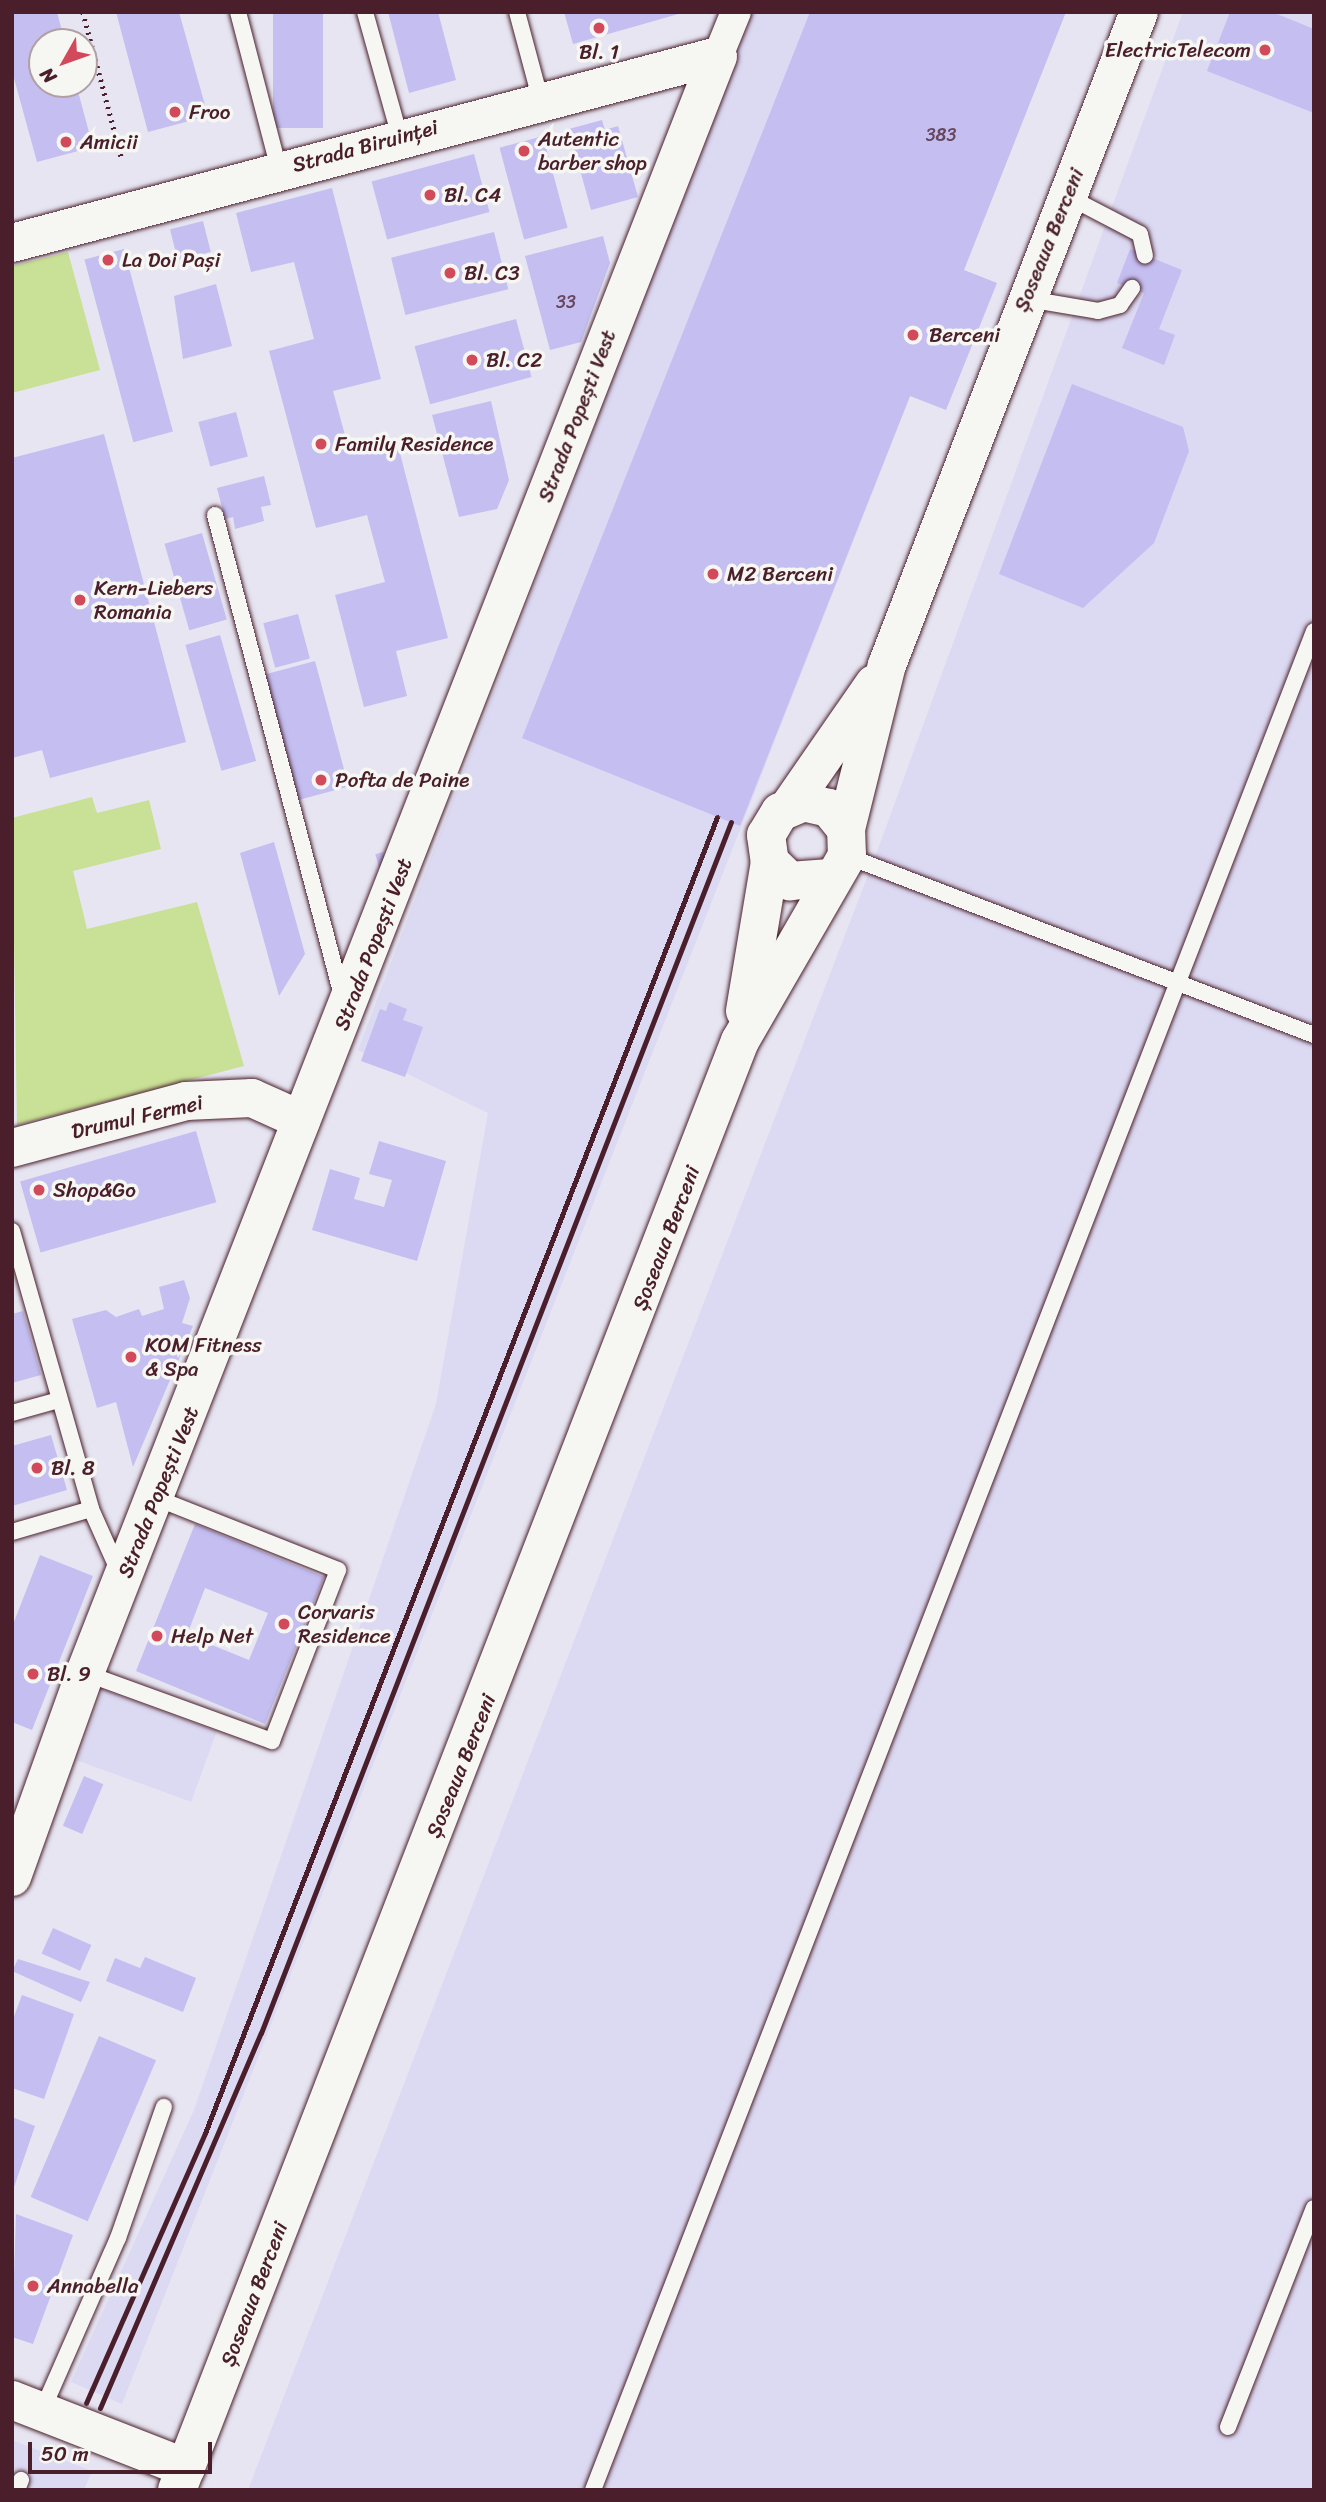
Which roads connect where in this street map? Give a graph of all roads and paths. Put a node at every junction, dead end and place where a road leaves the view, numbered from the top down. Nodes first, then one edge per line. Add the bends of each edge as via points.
1 (83, 12) edge
2 (238, 12) edge
3 (365, 12) edge
4 (517, 12) edge
5 (736, 12) edge
6 (1139, 12) edge
7 (718, 56) junction
8 (540, 98) junction
9 (400, 136) junction
10 (122, 160) dead end
11 (279, 169) junction
12 (1066, 195) junction
13 (12, 243) edge
14 (1145, 255) dead end
15 (1132, 288) dead end
16 (1026, 298) junction
17 (215, 515) dead end
18 (1314, 631) edge
19 (887, 665) junction
20 (791, 804) junction
21 (841, 854) junction
22 (770, 862) junction
23 (1177, 982) junction
24 (347, 1013) junction
25 (1314, 1035) edge
26 (740, 1041) junction
27 (301, 1120) junction
28 (13, 1147) edge
29 (12, 1231) edge
30 (19, 1279) edge
31 (59, 1400) junction
32 (12, 1413) edge
33 (156, 1498) junction
34 (91, 1509) junction
35 (12, 1532) edge
36 (123, 1580) junction
37 (85, 1674) junction
38 (12, 1877) edge
39 (164, 2107) dead end
40 (1314, 2208) edge
41 (27, 2406) edge
42 (1228, 2427) dead end
43 (181, 2479) edge
44 (593, 2490) edge

1 - 10 path
2 - 11 lane
3 - 9 lane
4 - 8 lane
5 - 7 street, Strada Popești Vest
6 - 12 main road, Șoseaua Berceni
7 - 8 main road, Strada Biruinței
7 - 24 main road, Strada Popești Vest
8 - 9 main road, Strada Biruinței
9 - 11 main road, Strada Biruinței
11 - 13 main road, Strada Biruinței
12 - 14 lane via 1140,234
12 - 16 main road, Șoseaua Berceni
15 - 16 lane via 1120,305 1098,311
16 - 19 main road, Șoseaua Berceni
17 - 24 lane
18 - 23 lane
19 - 20 main road, Șoseaua Berceni
19 - 21 main road, Șoseaua Berceni
20 - 21 main road via 829,808
20 - 22 main road, Șoseaua Berceni via 766,835
21 - 22 main road via 790,881
21 - 23 lane
21 - 26 main road, Șoseaua Berceni
22 - 26 main road, Șoseaua Berceni
23 - 25 lane
23 - 44 lane
24 - 27 main road, Strada Popești Vest
26 - 43 main road, Șoseaua Berceni
27 - 28 main road, Drumul Fermei via 252,1098 186,1101
27 - 33 main road, Strada Popești Vest
29 - 30 lane
30 - 31 lane
31 - 32 lane
31 - 34 lane
33 - 36 main road, Strada Popești Vest
33 - 37 lane via 338,1570 272,1741
34 - 35 lane
34 - 36 lane
36 - 37 main road, Strada Popești Vest
37 - 38 main road, Strada Popești Vest
39 - 41 lane via 118,2238
40 - 42 lane
41 - 43 main road

